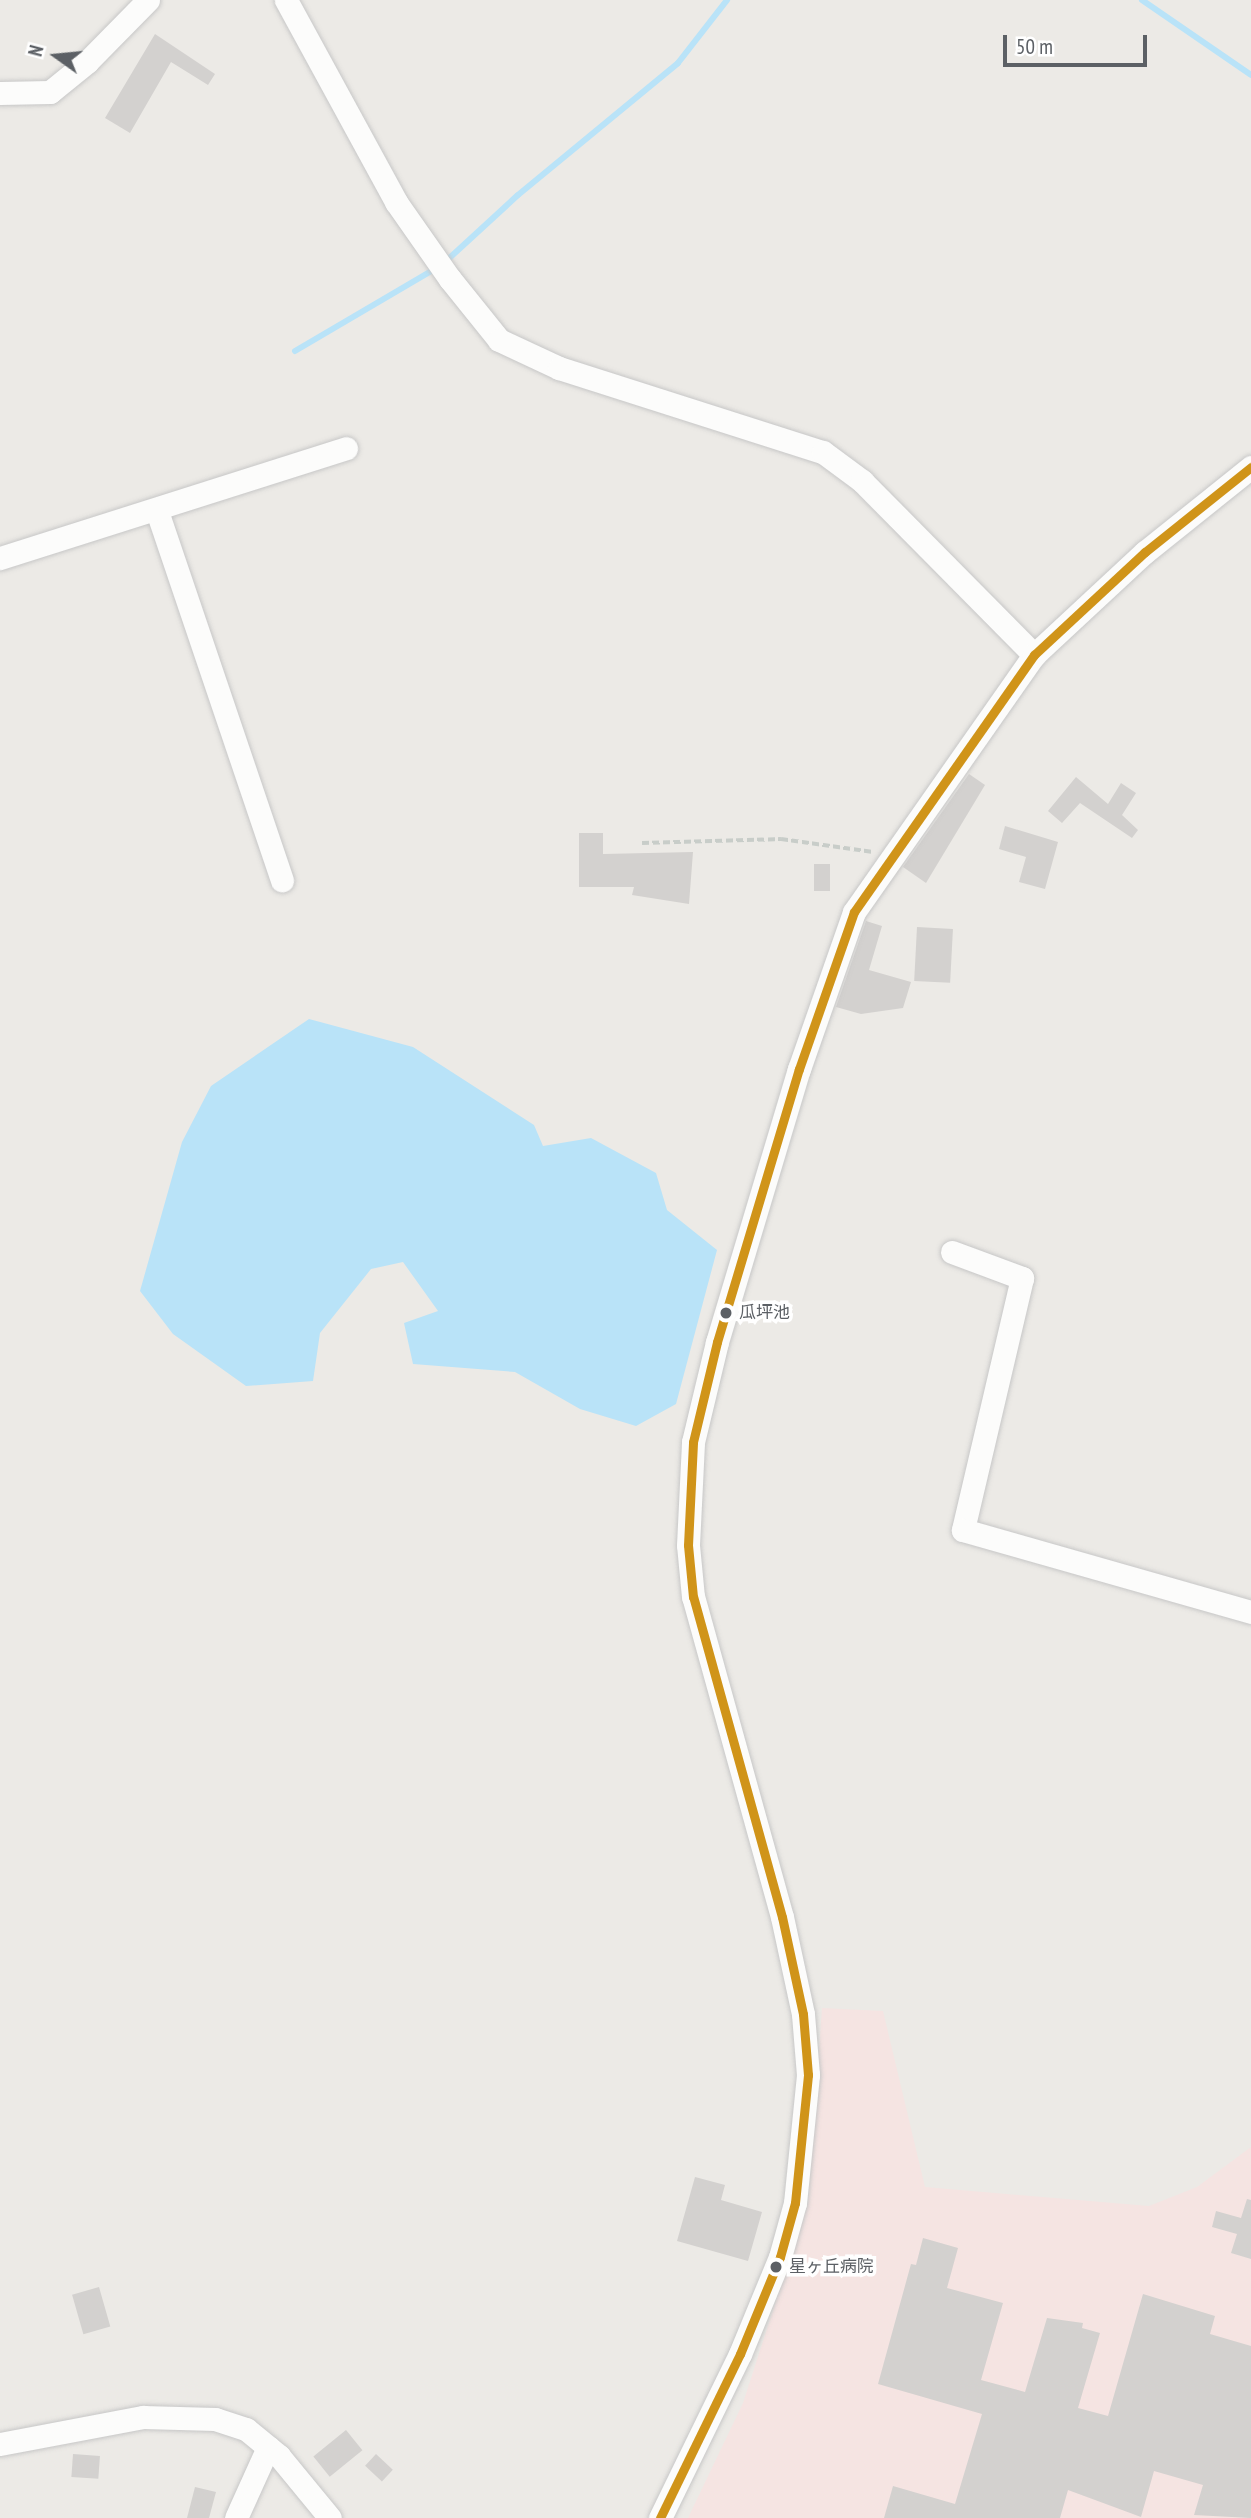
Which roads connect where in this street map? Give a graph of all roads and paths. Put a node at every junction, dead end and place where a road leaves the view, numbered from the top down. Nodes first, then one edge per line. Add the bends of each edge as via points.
1 (148, 0) edge
2 (286, 0) edge
3 (0, 93) edge
4 (346, 449) dead end
5 (1251, 467) edge
6 (157, 511) junction
7 (0, 558) edge
8 (1034, 655) junction
9 (642, 843) dead end
10 (892, 858) junction
11 (282, 880) dead end
12 (952, 1252) dead end
13 (1251, 1612) edge
14 (0, 2444) edge
15 (268, 2447) junction
16 (236, 2518) edge
17 (330, 2518) edge
18 (660, 2518) edge

1 - 3 street via 50,92
2 - 8 street via 397,202 499,340 559,368 823,452 862,481
4 - 6 street
5 - 8 street via 1145,552
6 - 7 street
6 - 11 street
8 - 10 street
9 - 10 path via 781,839
10 - 18 street via 845,932 717,1342 693,1442 688,1545 693,1597 782,1917 803,2014 808,2075 795,2203 780,2257 740,2354
12 - 13 street via 1022,1278 963,1530
14 - 15 street via 179,2415 246,2429
15 - 16 street
15 - 17 street

